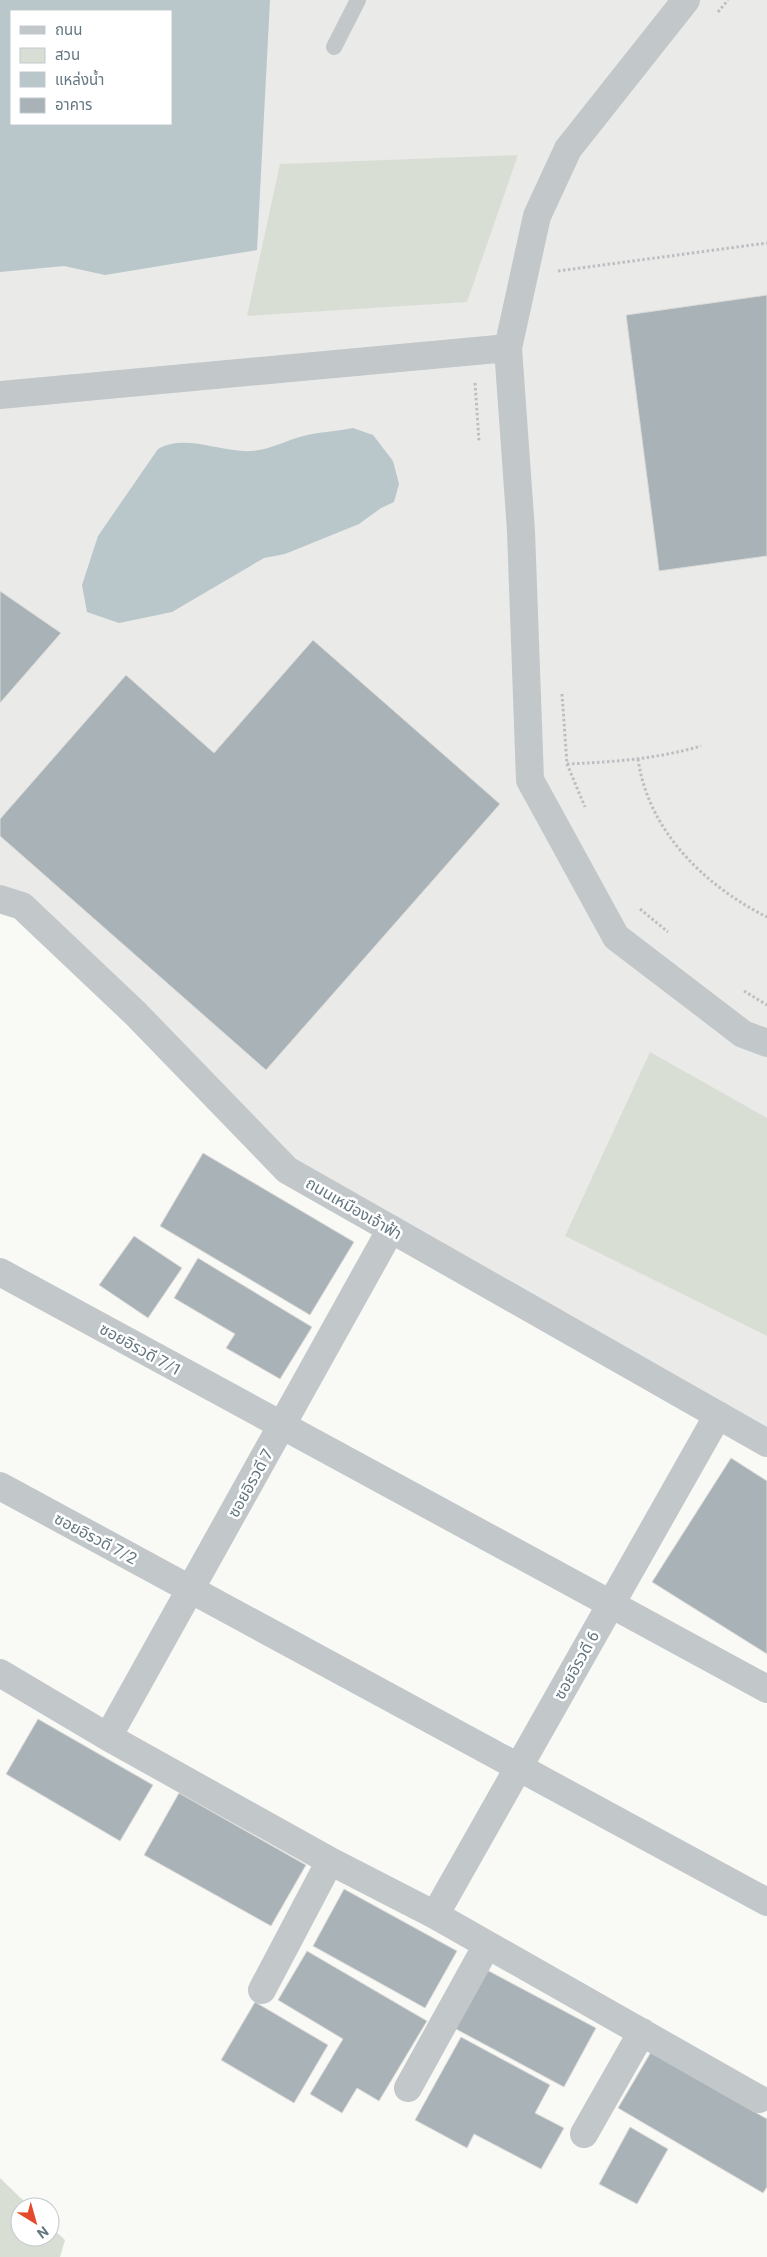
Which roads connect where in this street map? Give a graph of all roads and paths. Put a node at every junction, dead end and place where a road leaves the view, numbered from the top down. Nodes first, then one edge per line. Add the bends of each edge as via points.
1 (358, 0) edge
2 (686, 0) edge
3 (728, 0) edge
4 (715, 15) dead end
5 (334, 46) dead end
6 (767, 243) edge
7 (558, 262) dead end
8 (508, 348) junction
9 (474, 381) dead end
10 (0, 395) edge
11 (480, 450) dead end
12 (562, 687) dead end
13 (702, 746) dead end
14 (638, 760) junction
15 (567, 764) junction
16 (586, 810) dead end
17 (0, 899) edge
18 (636, 902) dead end
19 (767, 917) edge
20 (669, 933) dead end
21 (740, 988) dead end
22 (767, 1005) edge
23 (767, 1043) edge
24 (391, 1229) junction
25 (0, 1272) edge
26 (718, 1415) junction
27 (282, 1426) junction
28 (767, 1443) edge
29 (0, 1486) edge
30 (191, 1590) junction
31 (611, 1604) junction
32 (0, 1673) edge
33 (767, 1689) edge
34 (108, 1737) junction
35 (519, 1767) junction
36 (330, 1862) junction
37 (767, 1902) edge
38 (434, 1915) junction
39 (487, 1945) junction
40 (262, 1990) dead end
41 (642, 2032) junction
42 (408, 2088) dead end
43 (759, 2098) dead end
44 (584, 2134) dead end

1 - 5 lane
2 - 8 street via 568,149 537,216
3 - 4 path
6 - 7 path via 555,271
8 - 10 street
8 - 23 street via 521,531 530,780 616,937 743,1034
9 - 11 path
12 - 15 path
13 - 14 path
14 - 15 path
14 - 19 path via 655,815 686,859 740,904
15 - 16 path
17 - 24 street, ถนนเหมืองเจ้าฟ้า via 22,906 136,1014 287,1170
18 - 20 path
21 - 22 path
24 - 26 street, ถนนเหมืองเจ้าฟ้า
24 - 27 street, ซอยอิรวดี 7
25 - 27 street, ซอยอิรวดี 7/1
26 - 28 street, ถนนเหมืองเจ้าฟ้า
26 - 31 street, ซอยอิรวดี 6
27 - 30 street, ซอยอิรวดี 7
27 - 31 street, ซอยอิรวดี 7/1
29 - 30 street, ซอยอิรวดี 7/2
30 - 34 street, ซอยอิรวดี 7
30 - 35 street, ซอยอิรวดี 7/2
31 - 33 street, ซอยอิรวดี 7/1
31 - 35 street, ซอยอิรวดี 6
32 - 34 street
34 - 36 street
35 - 37 street, ซอยอิรวดี 7/2
35 - 38 street, ซอยอิรวดี 6
36 - 38 street
36 - 40 street
38 - 39 street
39 - 41 street
39 - 42 street
41 - 43 street
41 - 44 street

